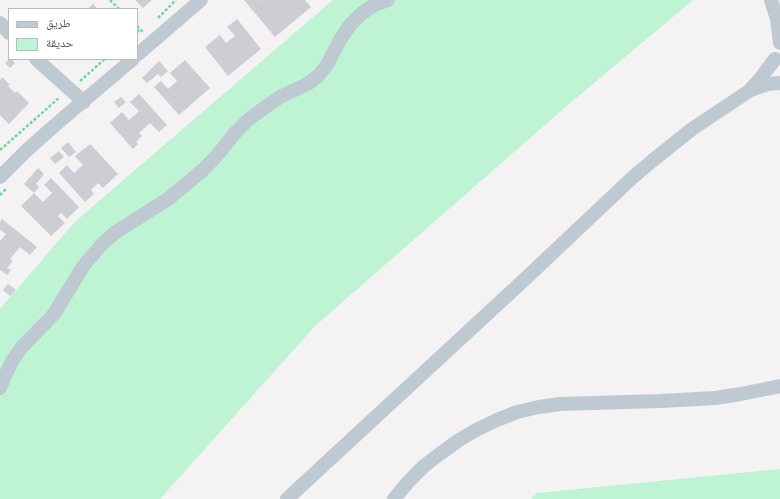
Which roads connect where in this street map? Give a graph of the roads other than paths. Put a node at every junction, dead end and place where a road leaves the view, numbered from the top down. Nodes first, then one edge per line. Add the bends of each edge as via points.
1 (201, 0) edge
2 (388, 0) edge
3 (775, 6) edge
4 (0, 23) edge
5 (8, 31) edge
6 (780, 44) edge
7 (138, 54) edge
8 (775, 59) junction
9 (37, 60) edge
10 (132, 60) edge
11 (780, 74) edge
12 (780, 83) edge
13 (749, 91) junction
14 (84, 102) junction
15 (0, 177) edge
16 (780, 386) edge
17 (0, 388) edge
18 (287, 499) edge
19 (394, 499) edge

1 - 7 street
2 - 17 street via 362,13 350,25 327,65 309,83 280,97 248,120 204,169 162,203 104,242 84,265 54,314 12,361
3 - 6 street
4 - 5 street
6 - 8 street
8 - 11 street
8 - 13 street
9 - 14 street
10 - 14 street
12 - 13 street via 768,84
13 - 18 street via 692,128 647,165
14 - 15 street via 48,131
16 - 19 street via 715,398 560,404 517,412 478,429 441,452 424,466

